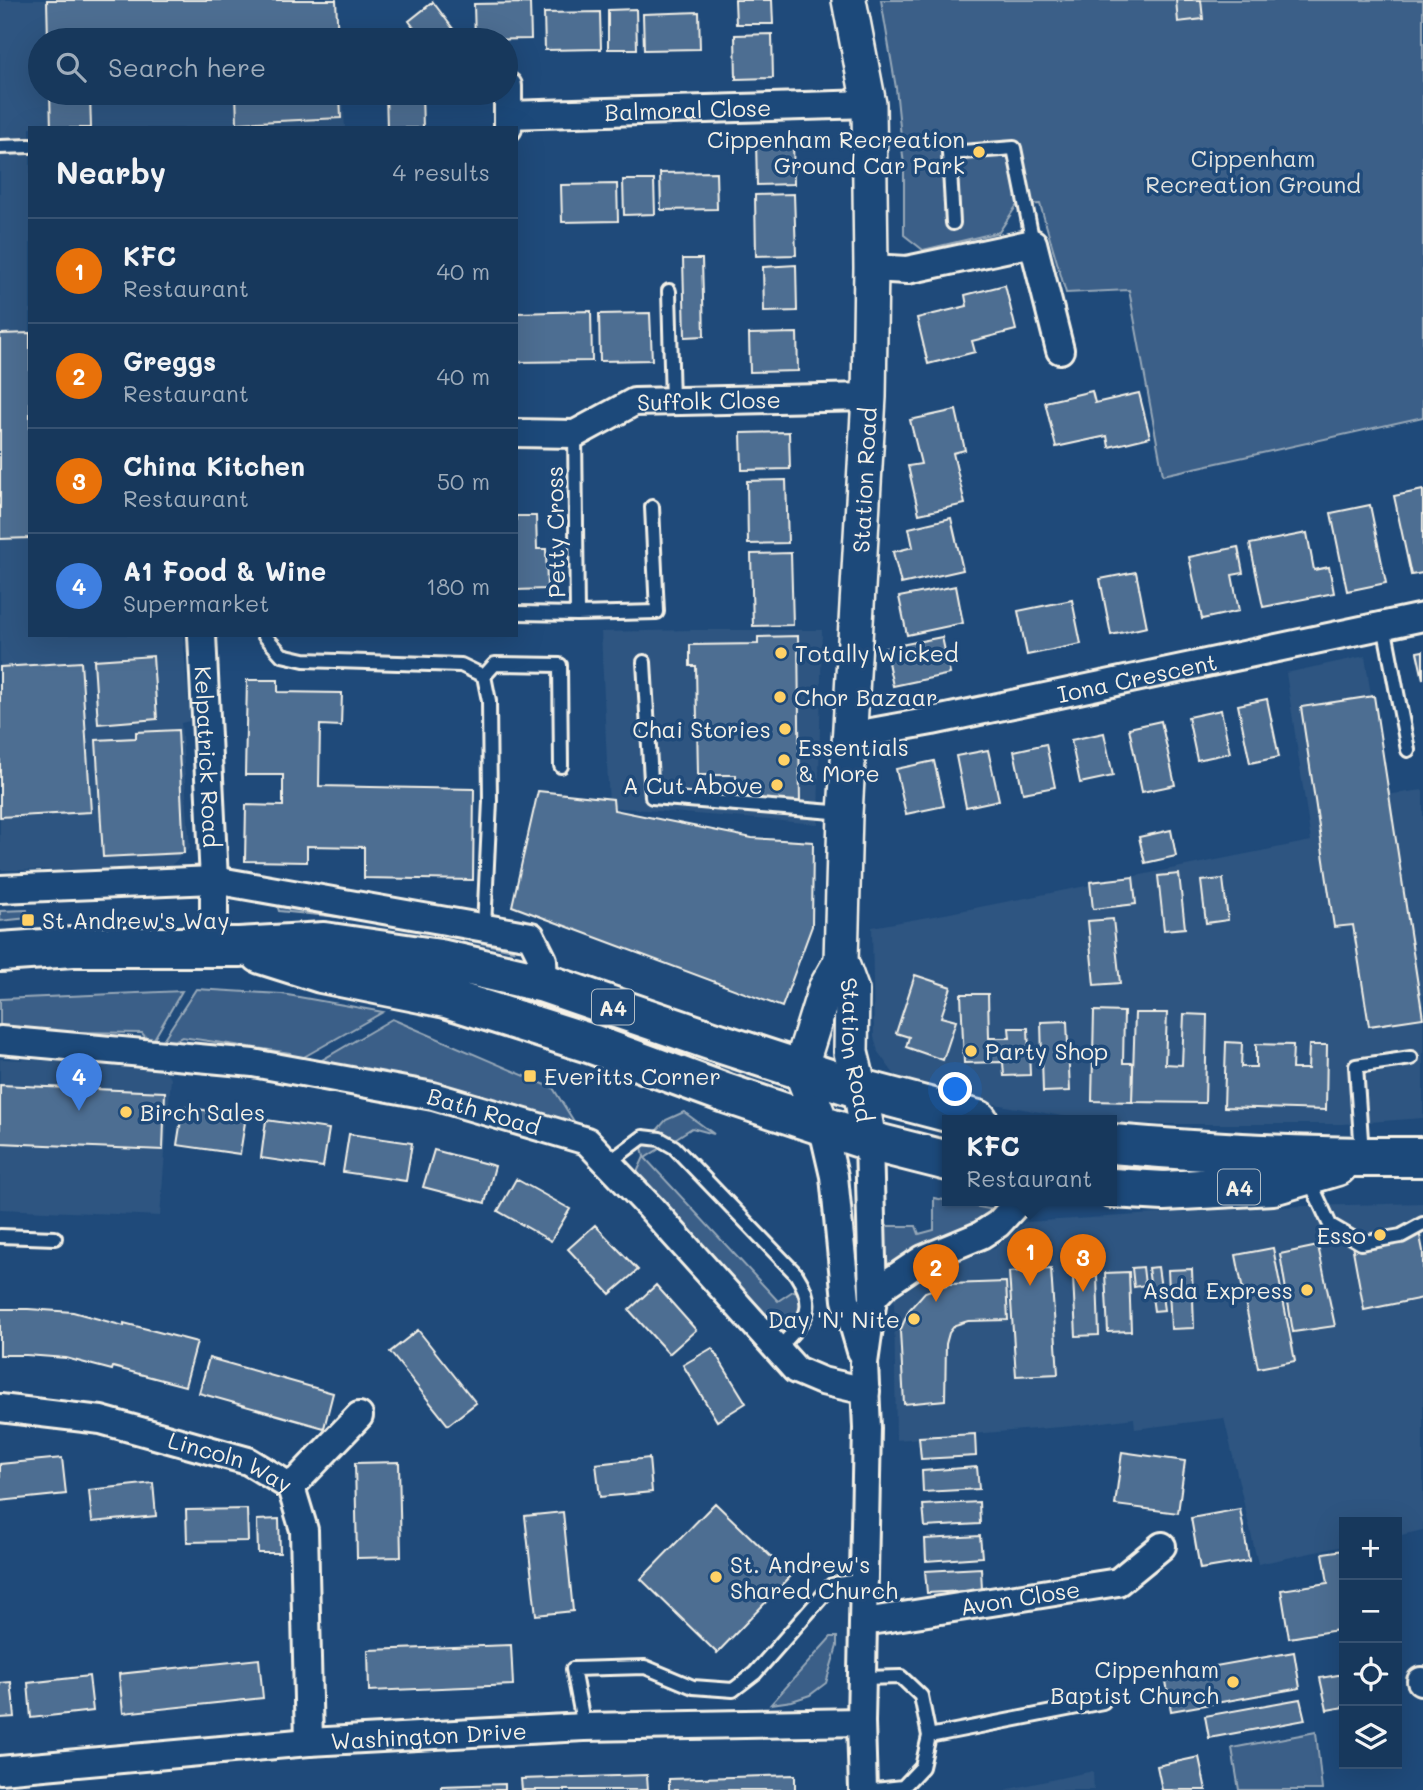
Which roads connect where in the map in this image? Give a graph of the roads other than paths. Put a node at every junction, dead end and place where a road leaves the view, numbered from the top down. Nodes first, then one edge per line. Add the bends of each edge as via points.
1 (849, 0) edge
2 (869, 104) junction
3 (508, 121) edge
4 (28, 146) edge
5 (0, 147) edge
6 (953, 223) dead end
7 (1032, 243) junction
8 (871, 268) junction
9 (669, 291) dead end
10 (1060, 350) dead end
11 (869, 397) junction
12 (672, 402) junction
13 (518, 433) edge
14 (575, 434) junction
15 (652, 507) dead end
16 (518, 613) dead end
17 (577, 614) junction
18 (1423, 617) edge
19 (1384, 625) junction
20 (202, 637) edge
21 (266, 637) edge
22 (645, 662) dead end
23 (484, 676) junction
24 (849, 736) junction
25 (1408, 750) dead end
26 (561, 766) dead end
27 (845, 814) junction
28 (214, 880) junction
29 (0, 889) edge
30 (484, 927) junction
31 (227, 947) junction
32 (0, 952) edge
33 (841, 961) junction
34 (544, 983) junction
35 (0, 1040) edge
36 (1411, 1058) dead end
37 (800, 1069) junction
38 (860, 1089) junction
39 (959, 1115) edge
40 (822, 1124) junction
41 (869, 1141) junction
42 (1117, 1144) edge
43 (1423, 1157) edge
44 (1362, 1158) junction
45 (942, 1159) edge
46 (608, 1163) junction
47 (1307, 1175) junction
48 (1117, 1188) edge
49 (1014, 1206) edge
50 (1423, 1224) edge
51 (0, 1236) edge
52 (55, 1238) dead end
53 (873, 1298) junction
54 (778, 1349) junction
55 (864, 1363) junction
56 (866, 1391) junction
57 (0, 1408) edge
58 (359, 1416) dead end
59 (291, 1488) junction
60 (1162, 1546) dead end
61 (864, 1580) junction
62 (864, 1622) junction
63 (862, 1678) junction
64 (1103, 1702) dead end
65 (861, 1722) junction
66 (584, 1727) junction
67 (929, 1736) junction
68 (309, 1742) junction
69 (0, 1770) edge
70 (863, 1790) edge
71 (876, 1790) edge

1 - 2 street, Station Road
2 - 3 street, Balmoral Close
2 - 8 street, Station Road
4 - 5 lane
6 - 7 lane via 949,153 1014,148
7 - 8 street via 907,270
7 - 10 street
8 - 11 street, Station Road
9 - 12 lane
11 - 12 street, Suffolk Close
11 - 24 street, Station Road
12 - 14 street, Suffolk Close via 634,402
13 - 14 street, Suffolk Close
14 - 17 lane, Petty Cross
15 - 17 lane, Petty Cross via 657,612
16 - 17 lane
18 - 19 street, Iona Crescent
19 - 24 street, Iona Crescent
19 - 25 lane
20 - 28 street, Kelpatrick Road
21 - 23 lane via 282,655 304,660 461,665
22 - 27 lane via 652,797
23 - 26 lane via 495,664 560,665
23 - 30 lane via 489,701 490,801
24 - 27 street, Station Road
27 - 33 street, Station Road
28 - 29 street
28 - 30 street
28 - 31 street, Kelpatrick Road
30 - 34 street via 531,936 544,960
31 - 32 main road, A4
31 - 34 main road, A4 via 324,942 440,959
31 - 40 main road, A4 via 321,973 446,998
33 - 37 street, Station Road via 825,989
33 - 38 street, Station Road via 852,991 851,1052
34 - 37 main road, A4
35 - 46 street, Bath Road via 253,1063 433,1096 587,1141
36 - 44 lane via 1356,1066
37 - 38 main road, A4
37 - 40 street, Station Road
38 - 39 main road, A4
38 - 41 street, Station Road
40 - 41 main road, A4
40 - 55 street via 834,1176 846,1300
41 - 45 main road, A4
41 - 53 street
42 - 44 main road, A4
43 - 44 main road, A4
44 - 47 main road, A4
46 - 54 street, Bath Road
46 - 54 lane via 643,1137 674,1147 796,1274 809,1303 806,1318
47 - 48 main road, A4 via 1273,1185 1164,1191
47 - 50 lane via 1330,1225 1361,1242 1401,1236
49 - 53 street via 998,1224 923,1259
51 - 52 lane
53 - 55 street
54 - 56 street, Bath Road via 796,1370
55 - 56 street
56 - 61 street
57 - 59 street, Lincoln Way via 101,1420 248,1461
58 - 59 street
59 - 68 street, Lincoln Way via 304,1530
60 - 62 street, Avon Close via 1118,1582
61 - 62 street
61 - 66 lane via 832,1585 755,1673 733,1690 693,1687 645,1667 573,1670
62 - 63 street
63 - 65 street
63 - 67 lane via 901,1677 921,1696
64 - 67 lane
65 - 66 street, Washington Drive
65 - 70 street
66 - 68 street, Washington Drive
67 - 71 lane via 922,1767 903,1787
68 - 69 street, Washington Drive

